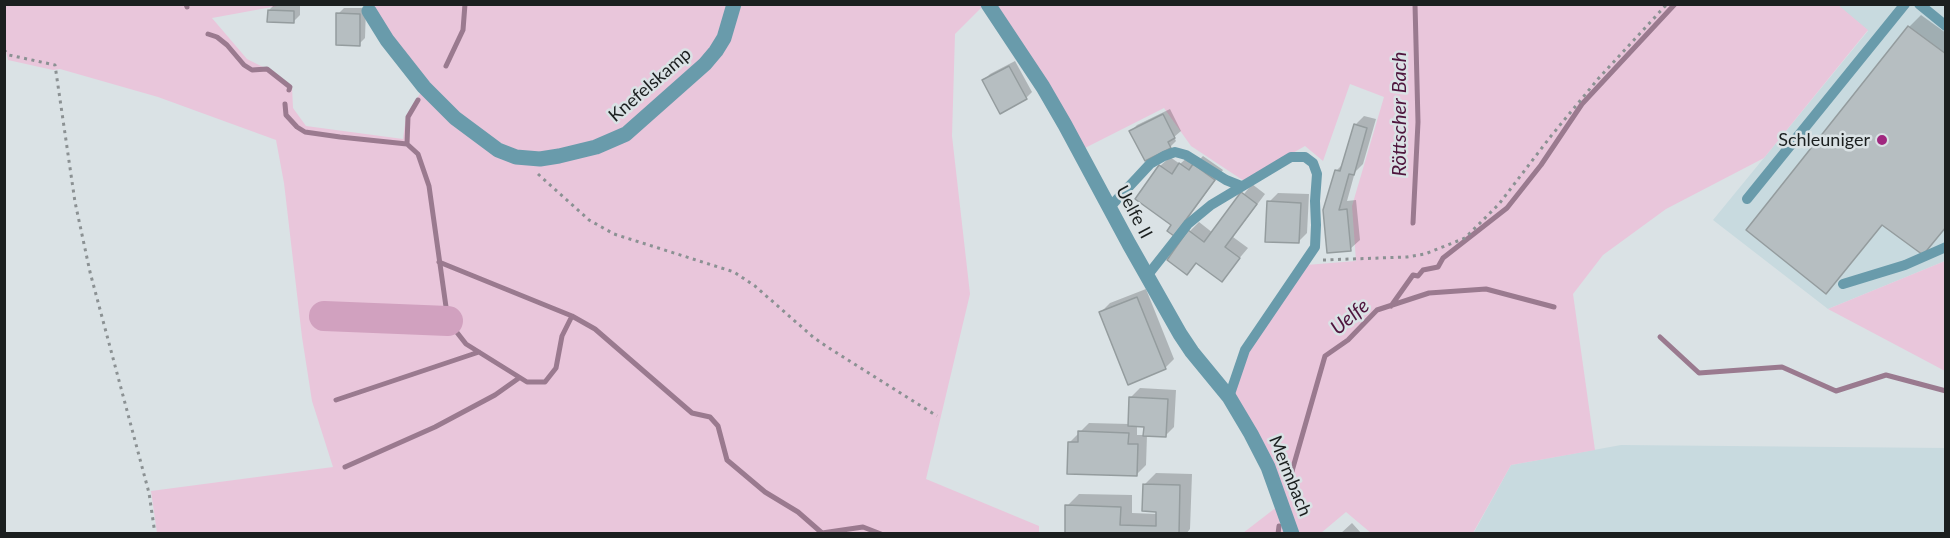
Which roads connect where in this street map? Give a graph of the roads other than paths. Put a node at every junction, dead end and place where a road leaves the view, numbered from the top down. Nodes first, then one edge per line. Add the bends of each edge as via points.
1 (734, 4) edge
2 (988, 4) edge
3 (1905, 4) edge
4 (1919, 4) edge
5 (369, 11) dead end
6 (1946, 26) edge
7 (1241, 186) junction
8 (1747, 199) dead end
9 (1110, 208) junction
10 (1946, 247) edge
11 (1147, 276) junction
12 (1843, 284) dead end
13 (1229, 398) junction
14 (1251, 434) joint
15 (1292, 534) edge

1 - 5 street, Knefelskamp via 716,51 627,134 596,147 540,159 516,157 498,150 455,118 424,87
2 - 9 street, Uelfe II via 1043,87
3 - 8 lane
4 - 6 lane
7 - 9 lane via 1174,152 1150,164
7 - 11 lane via 1188,224
7 - 13 lane via 1291,157 1305,157 1313,163 1317,174 1317,239 1245,350
9 - 11 street, Uelfe II
10 - 12 lane via 1905,265
11 - 13 street, Uelfe II via 1192,352
13 - 14 street, Uelfe II
14 - 15 street, Mermbach via 1268,467

